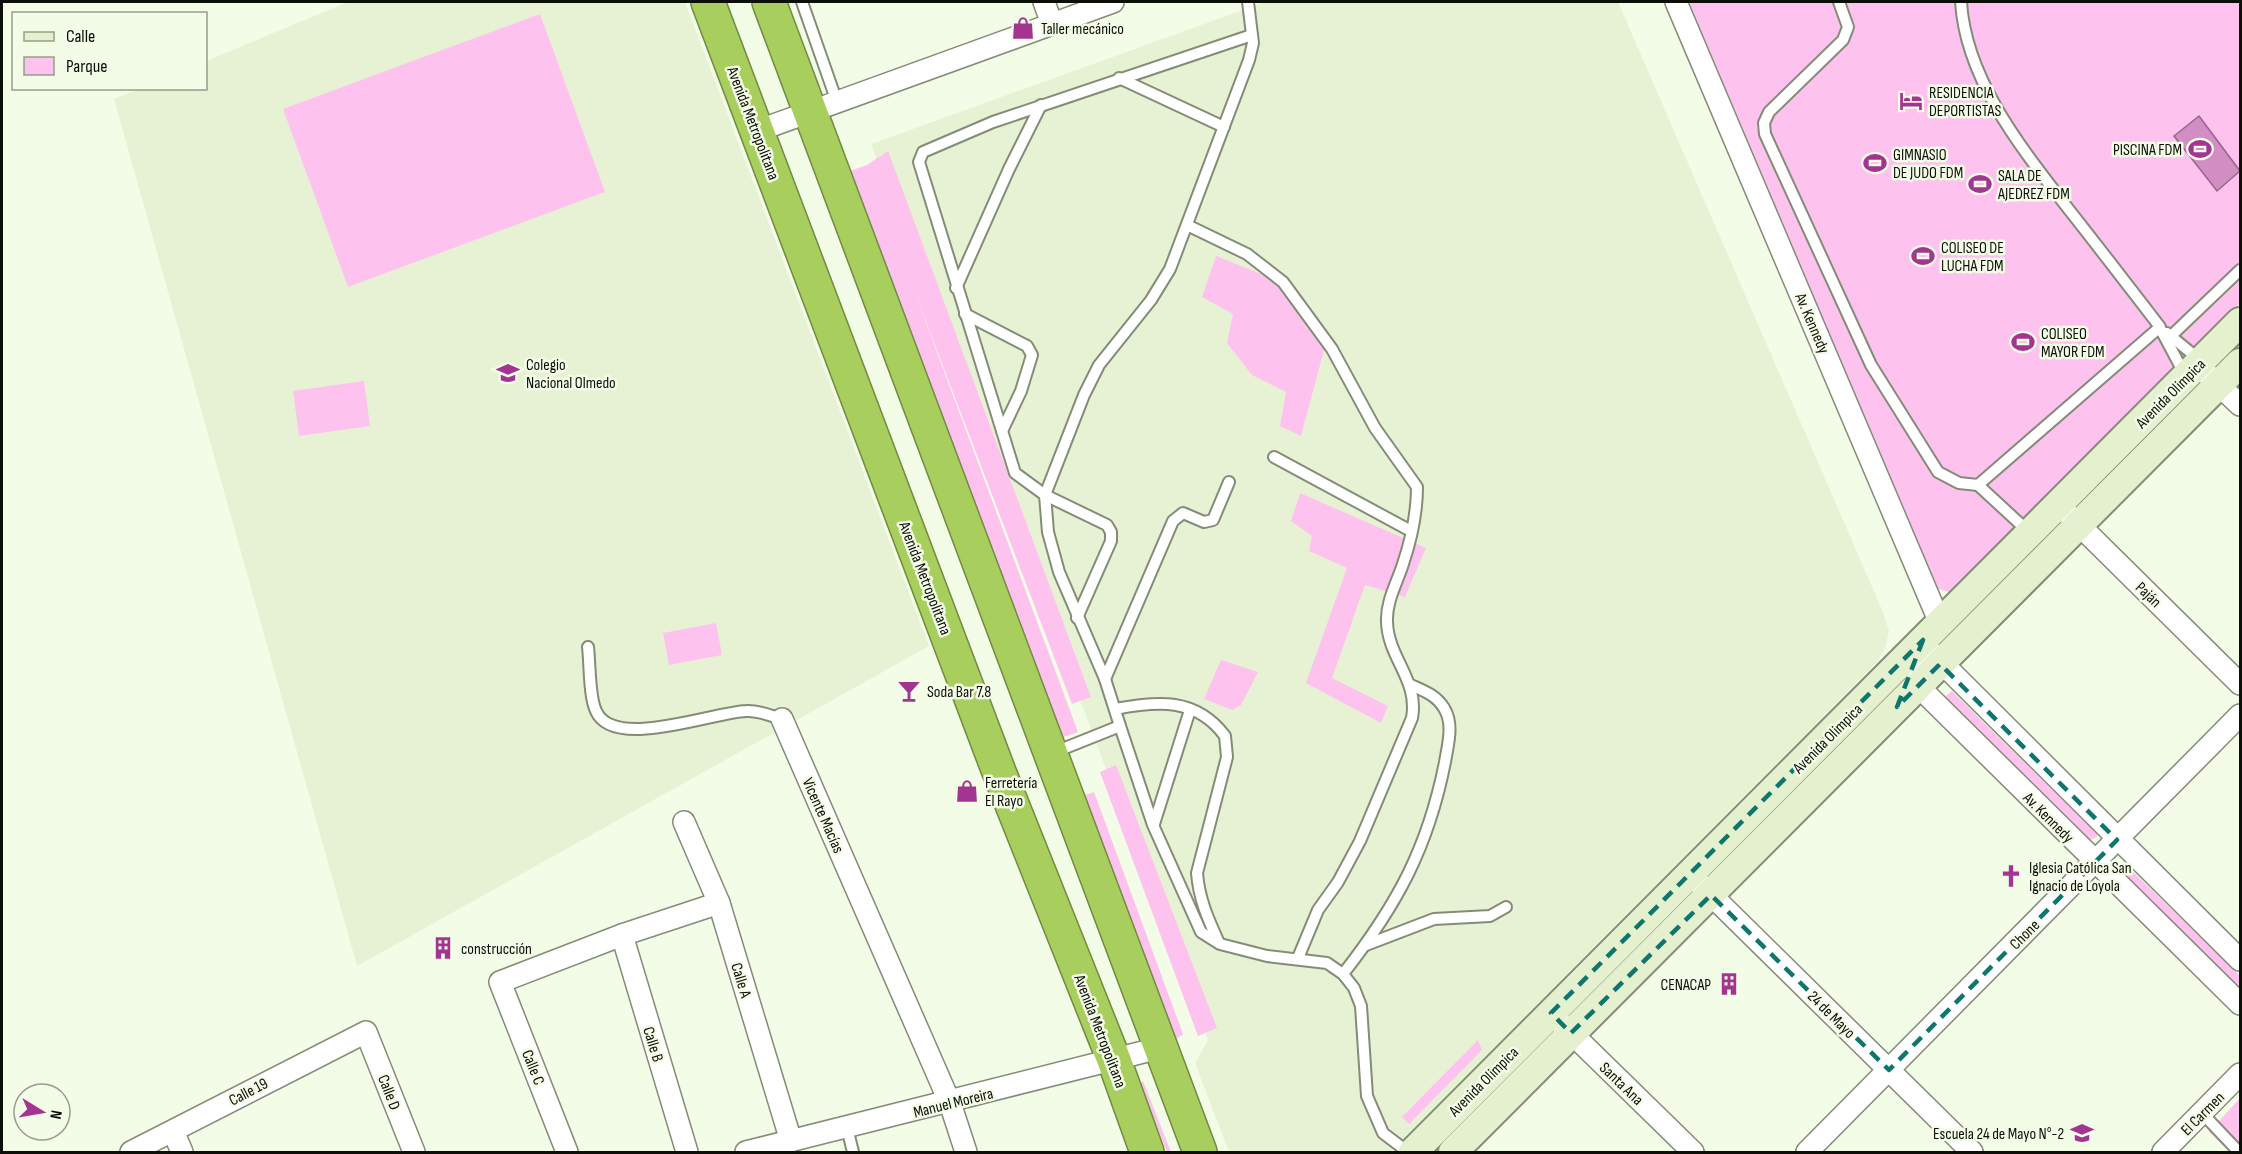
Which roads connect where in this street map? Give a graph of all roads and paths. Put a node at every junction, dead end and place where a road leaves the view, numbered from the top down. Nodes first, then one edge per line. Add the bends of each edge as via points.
1 (708, 2) edge
2 (770, 2) edge
3 (802, 2) edge
4 (1044, 2) edge
5 (1113, 2) edge
6 (1248, 2) edge
7 (1676, 2) edge
8 (1839, 2) edge
9 (1961, 2) edge
10 (1052, 24) junction
11 (1252, 35) junction
12 (1119, 78) junction
13 (1041, 105) junction
14 (824, 106) junction
15 (1224, 127) junction
16 (757, 131) junction
17 (1186, 225) junction
18 (2241, 270) edge
19 (956, 288) junction
20 (965, 314) junction
21 (2241, 322) edge
22 (2160, 327) junction
23 (2171, 336) junction
24 (2241, 363) edge
25 (2195, 368) junction
26 (2219, 384) junction
27 (2241, 405) edge
28 (1002, 431) junction
29 (1274, 457) dead end
30 (1229, 482) dead end
31 (1978, 485) junction
32 (1045, 495) junction
33 (2058, 505) junction
34 (2079, 525) junction
35 (1412, 531) junction
36 (2030, 533) junction
37 (1077, 618) junction
38 (1932, 632) junction
39 (588, 647) dead end
40 (1940, 664) junction
41 (1105, 679) junction
42 (2241, 684) edge
43 (1411, 685) junction
44 (1918, 686) junction
45 (1115, 709) junction
46 (1190, 710) junction
47 (2241, 715) edge
48 (782, 719) joint
49 (1120, 726) junction
50 (1050, 755) junction
51 (684, 822) dead end
52 (1153, 825) junction
53 (2117, 840) junction
54 (2094, 862) junction
55 (1691, 876) junction
56 (1711, 895) junction
57 (719, 903) junction
58 (1506, 908) dead end
59 (622, 935) junction
60 (1220, 944) junction
61 (1366, 945) junction
62 (1298, 958) junction
63 (2241, 960) edge
64 (1344, 974) junction
65 (2241, 1004) edge
66 (1551, 1013) junction
67 (366, 1032) joint
68 (1571, 1033) junction
69 (1159, 1048) junction
70 (1114, 1060) junction
71 (1889, 1070) junction
72 (2241, 1074) edge
73 (950, 1103) junction
74 (2202, 1113) junction
75 (847, 1128) junction
76 (173, 1131) junction
77 (791, 1141) junction
78 (131, 1152) edge
79 (182, 1152) edge
80 (414, 1152) edge
81 (567, 1152) edge
82 (687, 1152) edge
83 (746, 1152) edge
84 (853, 1152) edge
85 (966, 1152) edge
86 (1147, 1152) edge
87 (1200, 1152) edge
88 (1408, 1152) edge
89 (1413, 1152) edge
90 (1453, 1152) edge
91 (1693, 1152) edge
92 (1807, 1152) edge
93 (1972, 1152) edge
94 (2163, 1152) edge
95 (2239, 1152) edge

1 - 16 highway, Avenida Metropolitana
2 - 14 highway
3 - 14 lane
4 - 10 street
5 - 10 street
6 - 11 lane
7 - 38 street, Av. Kennedy
8 - 31 lane via 1848,27 1843,40 1769,112 1765,134 1870,365 1938,472 1959,483
9 - 22 lane via 1979,73 2009,132
10 - 14 street
11 - 12 lane
11 - 15 lane via 1249,60
12 - 13 lane
12 - 15 lane
13 - 19 lane
13 - 19 lane via 922,152 919,162
14 - 16 street
14 - 50 highway
15 - 17 lane
16 - 70 highway, Avenida Metropolitana via 999,772
17 - 32 lane via 1170,269 1099,365
17 - 35 lane via 1247,254 1282,282 1300,303 1332,349 1375,428 1417,487
18 - 23 lane
19 - 20 lane
20 - 28 lane
20 - 28 lane via 1027,346 1032,355
21 - 25 street, Avenida Olimpica
22 - 23 lane
22 - 25 lane
22 - 31 lane
23 - 25 lane
24 - 26 street, Avenida Olimpica
25 - 26 street
25 - 33 street, Avenida Olimpica
26 - 27 street
26 - 34 street, Avenida Olimpica
28 - 32 lane via 1015,472
29 - 35 lane
30 - 41 lane via 1213,520 1204,522 1183,513 1173,521
31 - 36 lane
32 - 37 lane via 1048,532
32 - 37 lane via 1107,525 1111,532 1111,541
33 - 34 street, Paján
33 - 36 street, Avenida Olimpica
34 - 40 street, Avenida Olimpica
34 - 42 street, Paján
35 - 43 lane via 1388,604 1387,624
36 - 38 street, Avenida Olimpica
37 - 41 lane
38 - 40 street, Av. Kennedy
38 - 44 street via 1915,667
38 - 55 street, Avenida Olimpica
39 - 48 lane, Vicente Macías via 595,710 602,720 617,727 667,726 747,711
40 - 44 street, Avenida Olimpica
40 - 53 street, Av. Kennedy
41 - 45 lane
43 - 61 lane via 1432,694 1445,709 1451,732 1437,802 1416,862
43 - 62 lane via 1413,709 1408,731 1360,841 1318,910
44 - 54 street, Av. Kennedy
44 - 56 street, Avenida Olimpica
45 - 46 lane via 1155,702
45 - 49 lane
46 - 52 lane
46 - 60 lane via 1220,729 1227,744 1197,873 1205,913
47 - 53 street, Chone
48 - 73 street, Vicente Macías
49 - 50 lane
49 - 52 lane
50 - 69 highway
51 - 57 street, Calle A
52 - 60 lane via 1190,913 1201,932
53 - 54 street, Chone
53 - 63 street, Av. Kennedy
54 - 65 street, Av. Kennedy
54 - 71 street, Chone
55 - 56 street, 24 de Mayo
55 - 66 street, Avenida Olimpica
56 - 68 street, Avenida Olimpica
56 - 71 street, 24 de Mayo
57 - 59 street
57 - 77 street, Calle A
58 - 61 lane via 1490,916 1434,919
59 - 81 street, Calle C via 500,982
59 - 82 street, Calle B
60 - 62 lane via 1267,956
61 - 64 lane
62 - 64 lane via 1327,963
64 - 88 lane via 1361,1006 1370,1105 1383,1133
66 - 68 street, Santa Ana
66 - 89 street, Avenida Olimpica
67 - 76 street, Calle 19
67 - 80 street, Calle D
68 - 90 street, Avenida Olimpica
68 - 91 street, Santa Ana
69 - 70 street, Manuel Moreira
69 - 87 highway
70 - 73 street, Manuel Moreira
70 - 86 highway, Avenida Metropolitana
71 - 92 street, Chone
71 - 93 street, 24 de Mayo
72 - 74 street, El Carmen
73 - 75 street, Manuel Moreira
73 - 85 street, Vicente Macías
74 - 94 street, El Carmen
74 - 95 lane
75 - 77 street, Manuel Moreira
75 - 84 lane
76 - 78 street, Calle 19
76 - 79 street
77 - 83 street, Manuel Moreira

